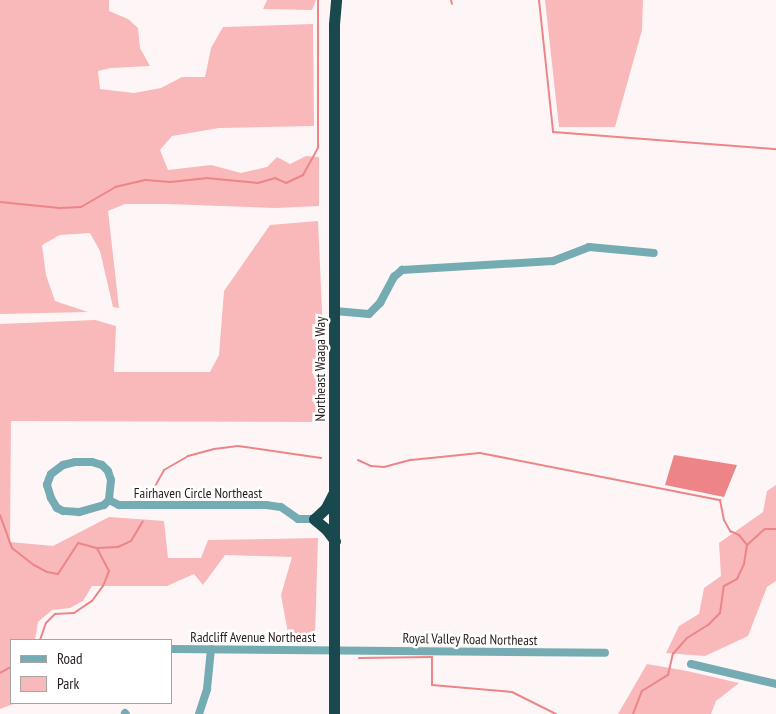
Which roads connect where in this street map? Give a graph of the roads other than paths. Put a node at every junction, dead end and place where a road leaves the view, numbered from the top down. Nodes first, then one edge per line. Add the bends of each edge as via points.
1 (331, 0) edge
2 (336, 0) edge
3 (334, 24) junction
4 (654, 253) dead end
5 (335, 311) junction
6 (335, 489) junction
7 (109, 500) junction
8 (314, 519) junction
9 (335, 541) junction
10 (172, 649) edge
11 (211, 649) junction
12 (334, 650) junction
13 (605, 653) dead end
14 (691, 664) dead end
15 (776, 684) edge
16 (199, 714) edge
17 (334, 714) edge

1 - 3 highway
2 - 3 highway
3 - 5 highway, Northeast Waaga Way
4 - 5 street via 589,247 553,261 402,270 394,277 380,304 369,314
5 - 6 highway, Northeast Waaga Way
6 - 8 highway via 326,508
6 - 9 highway, Northeast Waaga Way
7 - 7 street via 110,476 98,463 69,462 57,469 47,485 50,498 63,511 79,512 104,505
7 - 8 street, Fairhaven Circle Northeast via 119,505 266,505 281,507 298,519
8 - 9 highway
9 - 12 highway, Northeast Waaga Way
10 - 11 street, Radcliff Avenue Northeast
11 - 12 street, Radcliff Avenue Northeast
11 - 16 street via 208,689
12 - 13 street, Royal Valley Road Northeast
12 - 17 highway, Northeast Waaga Way
14 - 15 street

